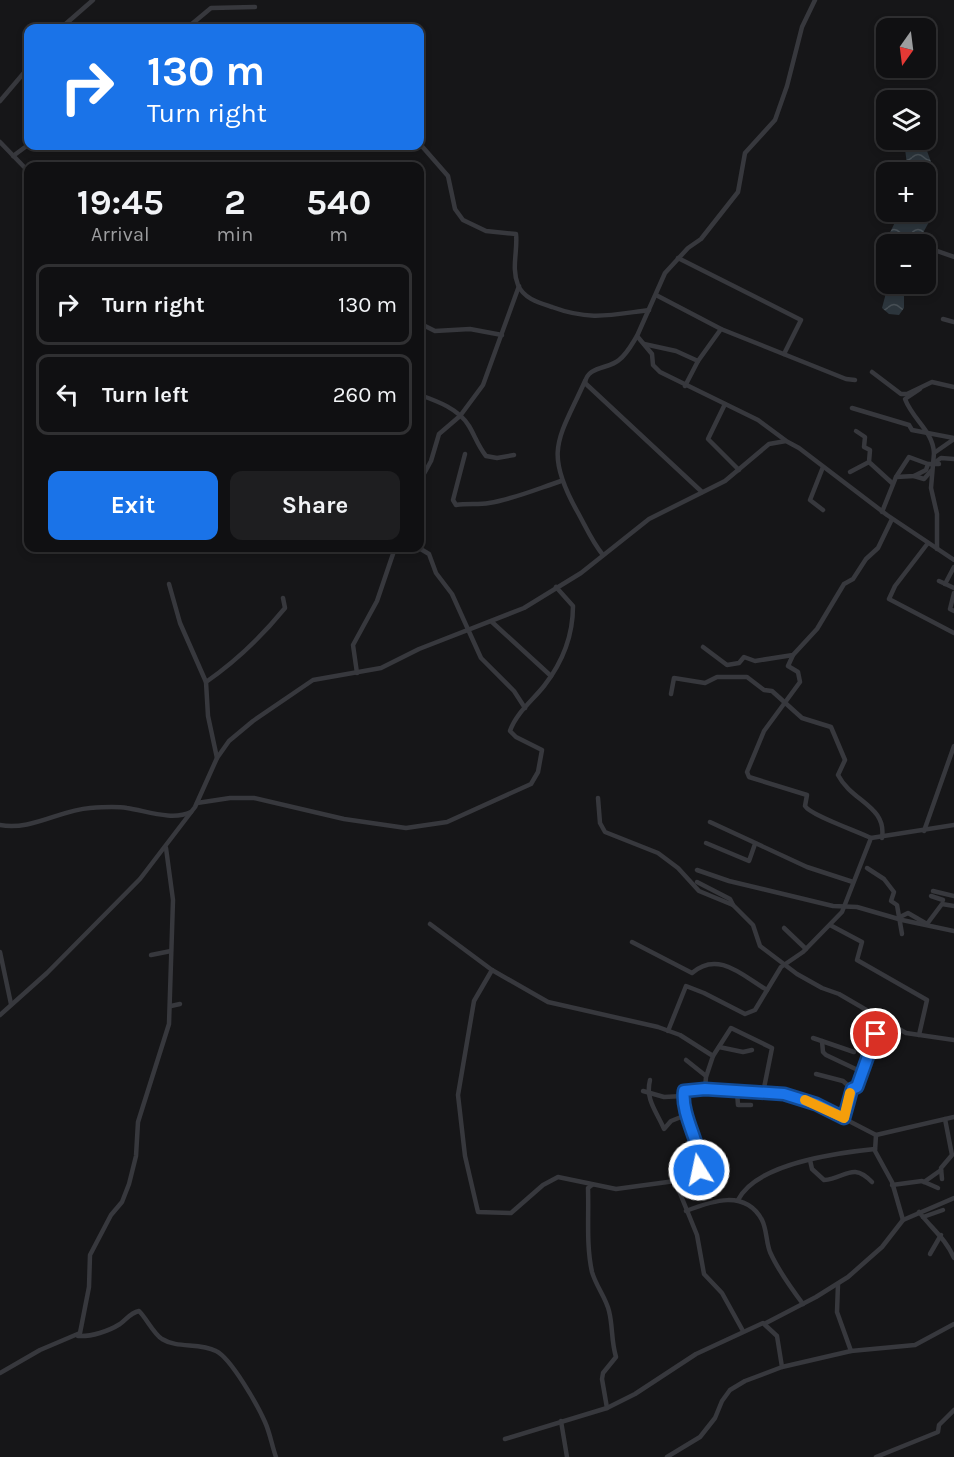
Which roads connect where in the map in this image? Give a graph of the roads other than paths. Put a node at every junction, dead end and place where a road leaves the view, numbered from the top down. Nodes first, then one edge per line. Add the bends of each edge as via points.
1 (93, 0) edge
2 (815, 0) edge
3 (255, 7) dead end
4 (66, 24) edge
5 (192, 24) edge
6 (24, 74) edge
7 (0, 101) edge
8 (0, 142) edge
9 (24, 148) edge
10 (424, 149) edge
11 (13, 156) junction
12 (24, 167) edge
13 (936, 249) edge
14 (954, 257) edge
15 (678, 258) junction
16 (519, 286) junction
17 (656, 296) junction
18 (649, 310) junction
19 (943, 319) dead end
20 (954, 322) edge
21 (425, 326) dead end
22 (721, 329) junction
23 (502, 335) junction
24 (637, 336) junction
25 (641, 343) junction
26 (784, 354) junction
27 (698, 361) junction
28 (872, 372) dead end
29 (855, 380) dead end
30 (585, 381) junction
31 (685, 386) junction
32 (924, 386) junction
33 (954, 387) edge
34 (424, 396) edge
35 (725, 404) junction
36 (852, 408) dead end
37 (460, 416) junction
38 (856, 431) dead end
39 (928, 432) junction
40 (952, 440) edge
41 (786, 441) junction
42 (954, 449) edge
43 (934, 453) junction
44 (465, 454) dead end
45 (514, 455) dead end
46 (954, 459) edge
47 (869, 462) junction
48 (934, 464) junction
49 (823, 467) junction
50 (739, 470) junction
51 (932, 471) junction
52 (850, 472) dead end
53 (424, 474) edge
54 (914, 476) junction
55 (896, 477) junction
56 (561, 481) junction
57 (892, 483) junction
58 (702, 492) junction
59 (823, 510) dead end
60 (882, 512) junction
61 (892, 519) junction
62 (928, 543) junction
63 (937, 549) junction
64 (424, 551) edge
65 (394, 552) edge
66 (603, 555) junction
67 (954, 560) edge
68 (954, 567) edge
69 (939, 581) dead end
70 (168, 584) dead end
71 (945, 584) junction
72 (556, 587) junction
73 (954, 590) edge
74 (283, 598) dead end
75 (954, 611) edge
76 (492, 622) junction
77 (468, 631) junction
78 (954, 633) edge
79 (703, 647) dead end
80 (793, 655) junction
81 (357, 673) junction
82 (551, 676) junction
83 (206, 682) junction
84 (671, 694) dead end
85 (783, 703) junction
86 (525, 708) junction
87 (954, 746) edge
88 (217, 758) junction
89 (598, 798) dead end
90 (197, 803) junction
91 (192, 812) junction
92 (710, 822) dead end
93 (0, 825) edge
94 (954, 825) edge
95 (924, 831) junction
96 (871, 838) junction
97 (882, 838) junction
98 (706, 843) dead end
99 (755, 844) junction
100 (166, 847) junction
101 (867, 868) dead end
102 (697, 870) dead end
103 (697, 882) dead end
104 (853, 882) junction
105 (932, 894) dead end
106 (954, 896) edge
107 (944, 900) junction
108 (733, 905) junction
109 (954, 906) edge
110 (843, 908) junction
111 (898, 919) junction
112 (430, 924) dead end
113 (927, 924) junction
114 (830, 925) junction
115 (784, 928) dead end
116 (954, 931) edge
117 (902, 934) dead end
118 (632, 942) dead end
119 (806, 949) junction
120 (171, 951) junction
121 (0, 952) edge
122 (151, 956) dead end
123 (787, 964) junction
124 (492, 970) junction
125 (692, 973) junction
126 (691, 987) junction
127 (767, 990) junction
128 (11, 1004) junction
129 (180, 1004) dead end
130 (171, 1006) junction
131 (0, 1015) edge
132 (881, 1019) junction
133 (668, 1031) junction
134 (920, 1035) junction
135 (813, 1038) dead end
136 (954, 1040) edge
137 (822, 1041) junction
138 (719, 1047) junction
139 (752, 1050) dead end
140 (854, 1052) dead end
141 (713, 1056) junction
142 (686, 1060) dead end
143 (862, 1071) junction
144 (816, 1074) dead end
145 (706, 1076) junction
146 (650, 1080) dead end
147 (705, 1089) junction
148 (852, 1089) junction
149 (643, 1091) dead end
150 (737, 1092) junction
151 (763, 1092) junction
152 (650, 1093) junction
153 (683, 1096) junction
154 (738, 1105) junction
155 (751, 1105) dead end
156 (733, 1110) dead end
157 (686, 1115) junction
158 (954, 1117) edge
159 (844, 1118) junction
160 (945, 1119) junction
161 (876, 1135) junction
162 (875, 1149) junction
163 (810, 1160) junction
164 (941, 1170) junction
165 (942, 1179) dead end
166 (675, 1181) junction
167 (872, 1182) dead end
168 (924, 1182) junction
169 (592, 1185) junction
170 (892, 1185) junction
171 (938, 1188) dead end
172 (954, 1198) edge
173 (738, 1200) junction
174 (686, 1210) junction
175 (943, 1210) dead end
176 (921, 1215) junction
177 (903, 1220) junction
178 (941, 1235) junction
179 (930, 1254) dead end
180 (954, 1258) edge
181 (838, 1284) junction
182 (803, 1304) junction
183 (766, 1323) junction
184 (954, 1324) edge
185 (743, 1331) junction
186 (78, 1336) junction
187 (851, 1352) junction
188 (782, 1367) junction
189 (0, 1373) edge
190 (607, 1408) junction
191 (954, 1410) edge
192 (561, 1421) junction
193 (505, 1439) dead end
194 (276, 1457) edge
195 (567, 1457) edge
196 (667, 1457) edge
197 (876, 1457) edge

1 - 4 street
2 - 15 street via 804,21 777,116 745,153 738,192 702,239
3 - 5 street via 211,8
6 - 7 street
8 - 11 street
9 - 11 street
10 - 16 street via 448,176 455,209 463,220 486,231 516,234
11 - 12 street
13 - 14 street
15 - 17 street via 665,273
15 - 26 street via 801,320
16 - 18 street via 537,303 572,315
16 - 23 street
17 - 18 street
17 - 22 street
18 - 24 street
19 - 20 street
21 - 23 street via 435,331 470,329
22 - 26 street
22 - 27 street
23 - 37 street via 483,385
24 - 25 street
24 - 30 street via 620,360 593,371
25 - 27 street
25 - 31 street via 652,354 653,365
26 - 29 street
27 - 31 street
28 - 32 street via 901,393
30 - 56 street via 558,442
30 - 58 street
31 - 35 street
32 - 33 street via 932,382
32 - 39 street via 905,399 913,416
34 - 37 street
35 - 41 street via 758,420
35 - 50 street via 708,439
36 - 39 street
37 - 45 street via 486,456
37 - 53 street via 438,436
38 - 47 street via 865,437
39 - 40 street
39 - 43 street
40 - 42 street
40 - 43 street
41 - 49 street
41 - 50 street via 769,444
43 - 48 street
44 - 56 street via 453,500 456,505 485,504
46 - 48 street via 941,458
47 - 52 street
47 - 57 street
48 - 51 street
48 - 54 street
48 - 55 street via 909,457
49 - 59 street via 810,500
49 - 60 street
50 - 58 street
51 - 54 street via 924,479
51 - 63 street
54 - 55 street
55 - 57 street
56 - 66 street
57 - 60 street
58 - 66 street via 649,519
60 - 61 street
61 - 62 street
61 - 80 street via 878,548 854,579 844,584 817,629
62 - 63 street
62 - 78 street via 889,599
63 - 67 street
64 - 77 street via 452,594
65 - 81 street via 377,601 353,645
66 - 72 street
68 - 71 street
69 - 71 street
70 - 83 street via 180,624
71 - 73 street
72 - 76 street via 524,608
72 - 82 street via 573,610 563,656
73 - 75 street via 950,609
74 - 83 street via 285,608 277,618
76 - 77 street
76 - 82 street
77 - 81 street via 381,668
77 - 86 street via 482,658
79 - 80 street via 727,665 739,663 744,657 755,661
80 - 85 street via 788,666 798,672 800,682
81 - 88 street via 313,680 253,721
82 - 86 street
83 - 88 street
84 - 85 street via 674,678 705,682 717,677 747,677 772,691
85 - 96 street via 764,731 748,777 807,795 805,806 811,812
85 - 97 street via 802,718 831,727 845,760 838,775 849,792 879,814
86 - 90 street via 510,731 542,750 534,781 447,822 398,828 255,798
87 - 95 street
88 - 90 street
89 - 108 street via 600,823 609,836 658,853 699,891
90 - 91 street
91 - 93 street via 173,816 126,808 89,808 30,824
91 - 100 street
92 - 99 street
94 - 95 street
95 - 97 street
96 - 97 street
96 - 104 street
98 - 99 street via 749,861
99 - 104 street
100 - 120 street via 172,890
100 - 128 street via 121,901
101 - 111 street via 884,879 894,892 891,902 897,905
102 - 110 street
103 - 108 street via 730,899
104 - 110 street
105 - 107 street
106 - 107 street
107 - 109 street
107 - 113 street
108 - 123 street via 753,925 760,946
110 - 111 street via 857,907
110 - 114 street
111 - 113 street
111 - 117 street
112 - 124 street
113 - 116 street
114 - 119 street
114 - 134 street via 862,942 857,960 927,1000
115 - 119 street
118 - 125 street
119 - 123 street
120 - 122 street
120 - 130 street
121 - 128 street
123 - 127 street
123 - 132 street via 814,984
124 - 133 street via 548,1002
124 - 169 street via 474,1001 458,1095 465,1156 478,1212 511,1213 558,1177
125 - 126 street
125 - 127 street via 713,962
126 - 127 street via 745,1014 755,1010
126 - 133 street via 686,986 682,993
128 - 131 street
129 - 130 street
130 - 186 street via 169,1024 138,1122 129,1184 90,1255 89,1287
132 - 134 street via 906,1033
132 - 143 street
133 - 141 street
134 - 136 street
135 - 137 street
137 - 140 street
137 - 143 street via 826,1055
138 - 139 street
138 - 141 street
138 - 151 street via 731,1028 772,1048
141 - 145 street
142 - 145 street
143 - 148 street via 857,1087
144 - 148 street via 843,1081
145 - 147 street
146 - 152 street
147 - 150 street
147 - 153 street via 686,1090
148 - 159 street
149 - 152 street
150 - 151 street
150 - 154 street
151 - 159 street via 795,1097
152 - 153 street
152 - 157 street via 651,1108 664,1129
153 - 157 street
154 - 155 street
154 - 156 street
157 - 166 street via 702,1166 695,1176
158 - 160 street
159 - 161 street
160 - 161 street
160 - 164 street via 952,1155
161 - 162 street
162 - 163 street
162 - 170 street
163 - 167 street via 812,1169 824,1180 851,1171 864,1174
163 - 173 street via 753,1180
164 - 165 street
164 - 168 street
166 - 169 street via 625,1189
166 - 174 street
168 - 170 street
168 - 171 street
169 - 190 street via 588,1188 587,1223 592,1270 609,1309 610,1337 616,1357 603,1373
170 - 177 street
172 - 176 street
173 - 174 street via 719,1200
173 - 182 street via 761,1218 770,1253
174 - 185 street via 698,1235 704,1274 722,1293
175 - 176 street
176 - 177 street
176 - 178 street
177 - 181 street via 882,1247
178 - 179 street
178 - 180 street
181 - 182 street
181 - 187 street via 837,1312
182 - 183 street
183 - 185 street
183 - 188 street via 777,1336
184 - 187 street via 915,1345
185 - 190 street via 696,1354
186 - 189 street via 40,1350
186 - 194 street via 102,1331 139,1311 160,1338 218,1351 234,1367 255,1402
187 - 188 street
188 - 196 street via 736,1386 722,1401 706,1431
190 - 192 street
191 - 197 street via 939,1425 938,1432
192 - 193 street
192 - 195 street

